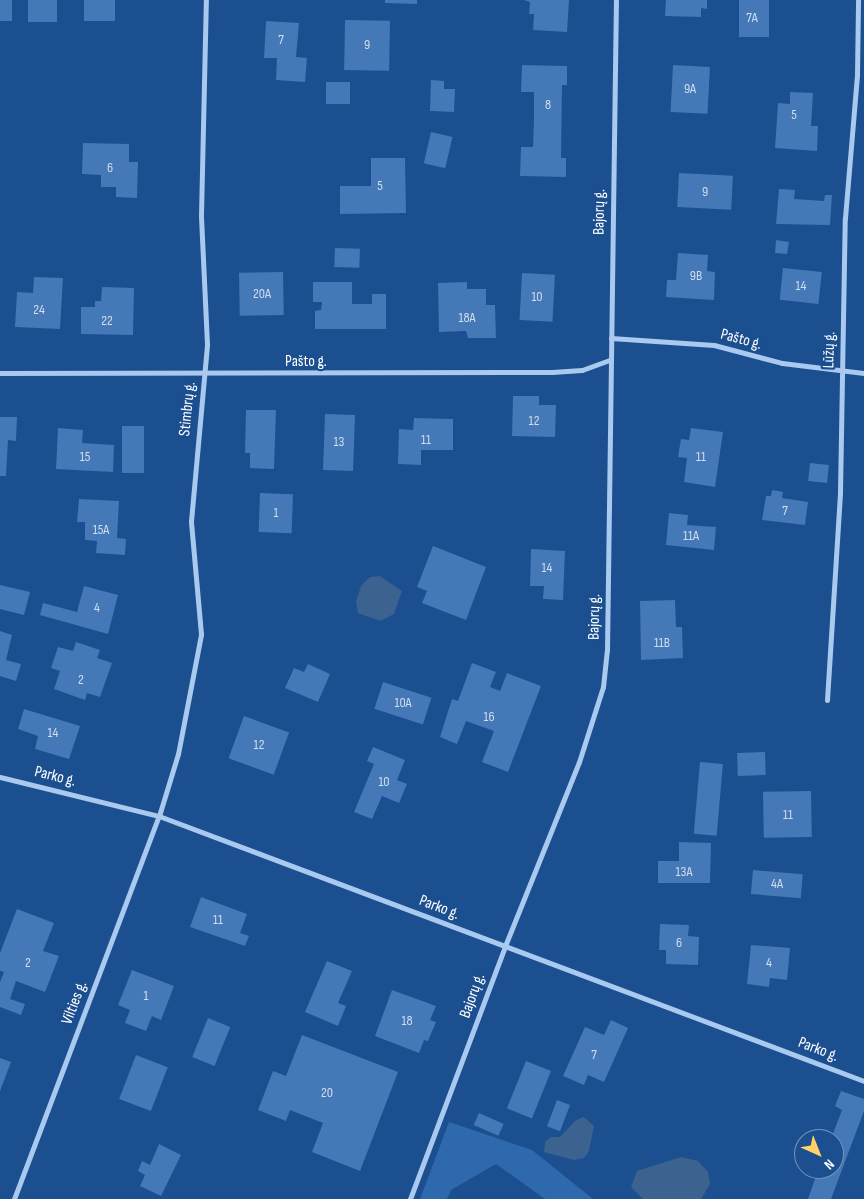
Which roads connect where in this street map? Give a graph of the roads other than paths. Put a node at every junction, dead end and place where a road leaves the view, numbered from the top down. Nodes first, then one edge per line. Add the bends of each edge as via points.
1 (206, 0) edge
2 (616, 0) edge
3 (858, 0) edge
4 (611, 338) junction
5 (610, 360) junction
6 (842, 371) junction
7 (0, 373) edge
8 (864, 373) edge
9 (204, 375) junction
10 (827, 700) dead end
11 (0, 777) edge
12 (159, 816) junction
13 (505, 946) junction
14 (864, 1081) edge
15 (14, 1199) edge
16 (410, 1199) edge

1 - 9 street, Stimbrų g. via 201,215 207,344
2 - 4 street, Bajorų g.
3 - 6 street, Lūžų g. via 857,75 844,218
4 - 5 street, Bajorų g.
4 - 6 street, Pašto g. via 714,345 782,363
5 - 9 street, Pašto g. via 582,370 552,372
5 - 13 street, Bajorų g. via 607,650 603,687 579,762
6 - 8 street, Pašto g.
6 - 10 street, Lūžų g. via 840,492
7 - 9 street, Pašto g.
9 - 12 street, Stimbrų g. via 191,521 201,634 178,754
11 - 12 street, Parko g.
12 - 13 street, Parko g.
12 - 15 street, Vilties g.
13 - 14 street, Parko g.
13 - 16 street, Bajorų g.

